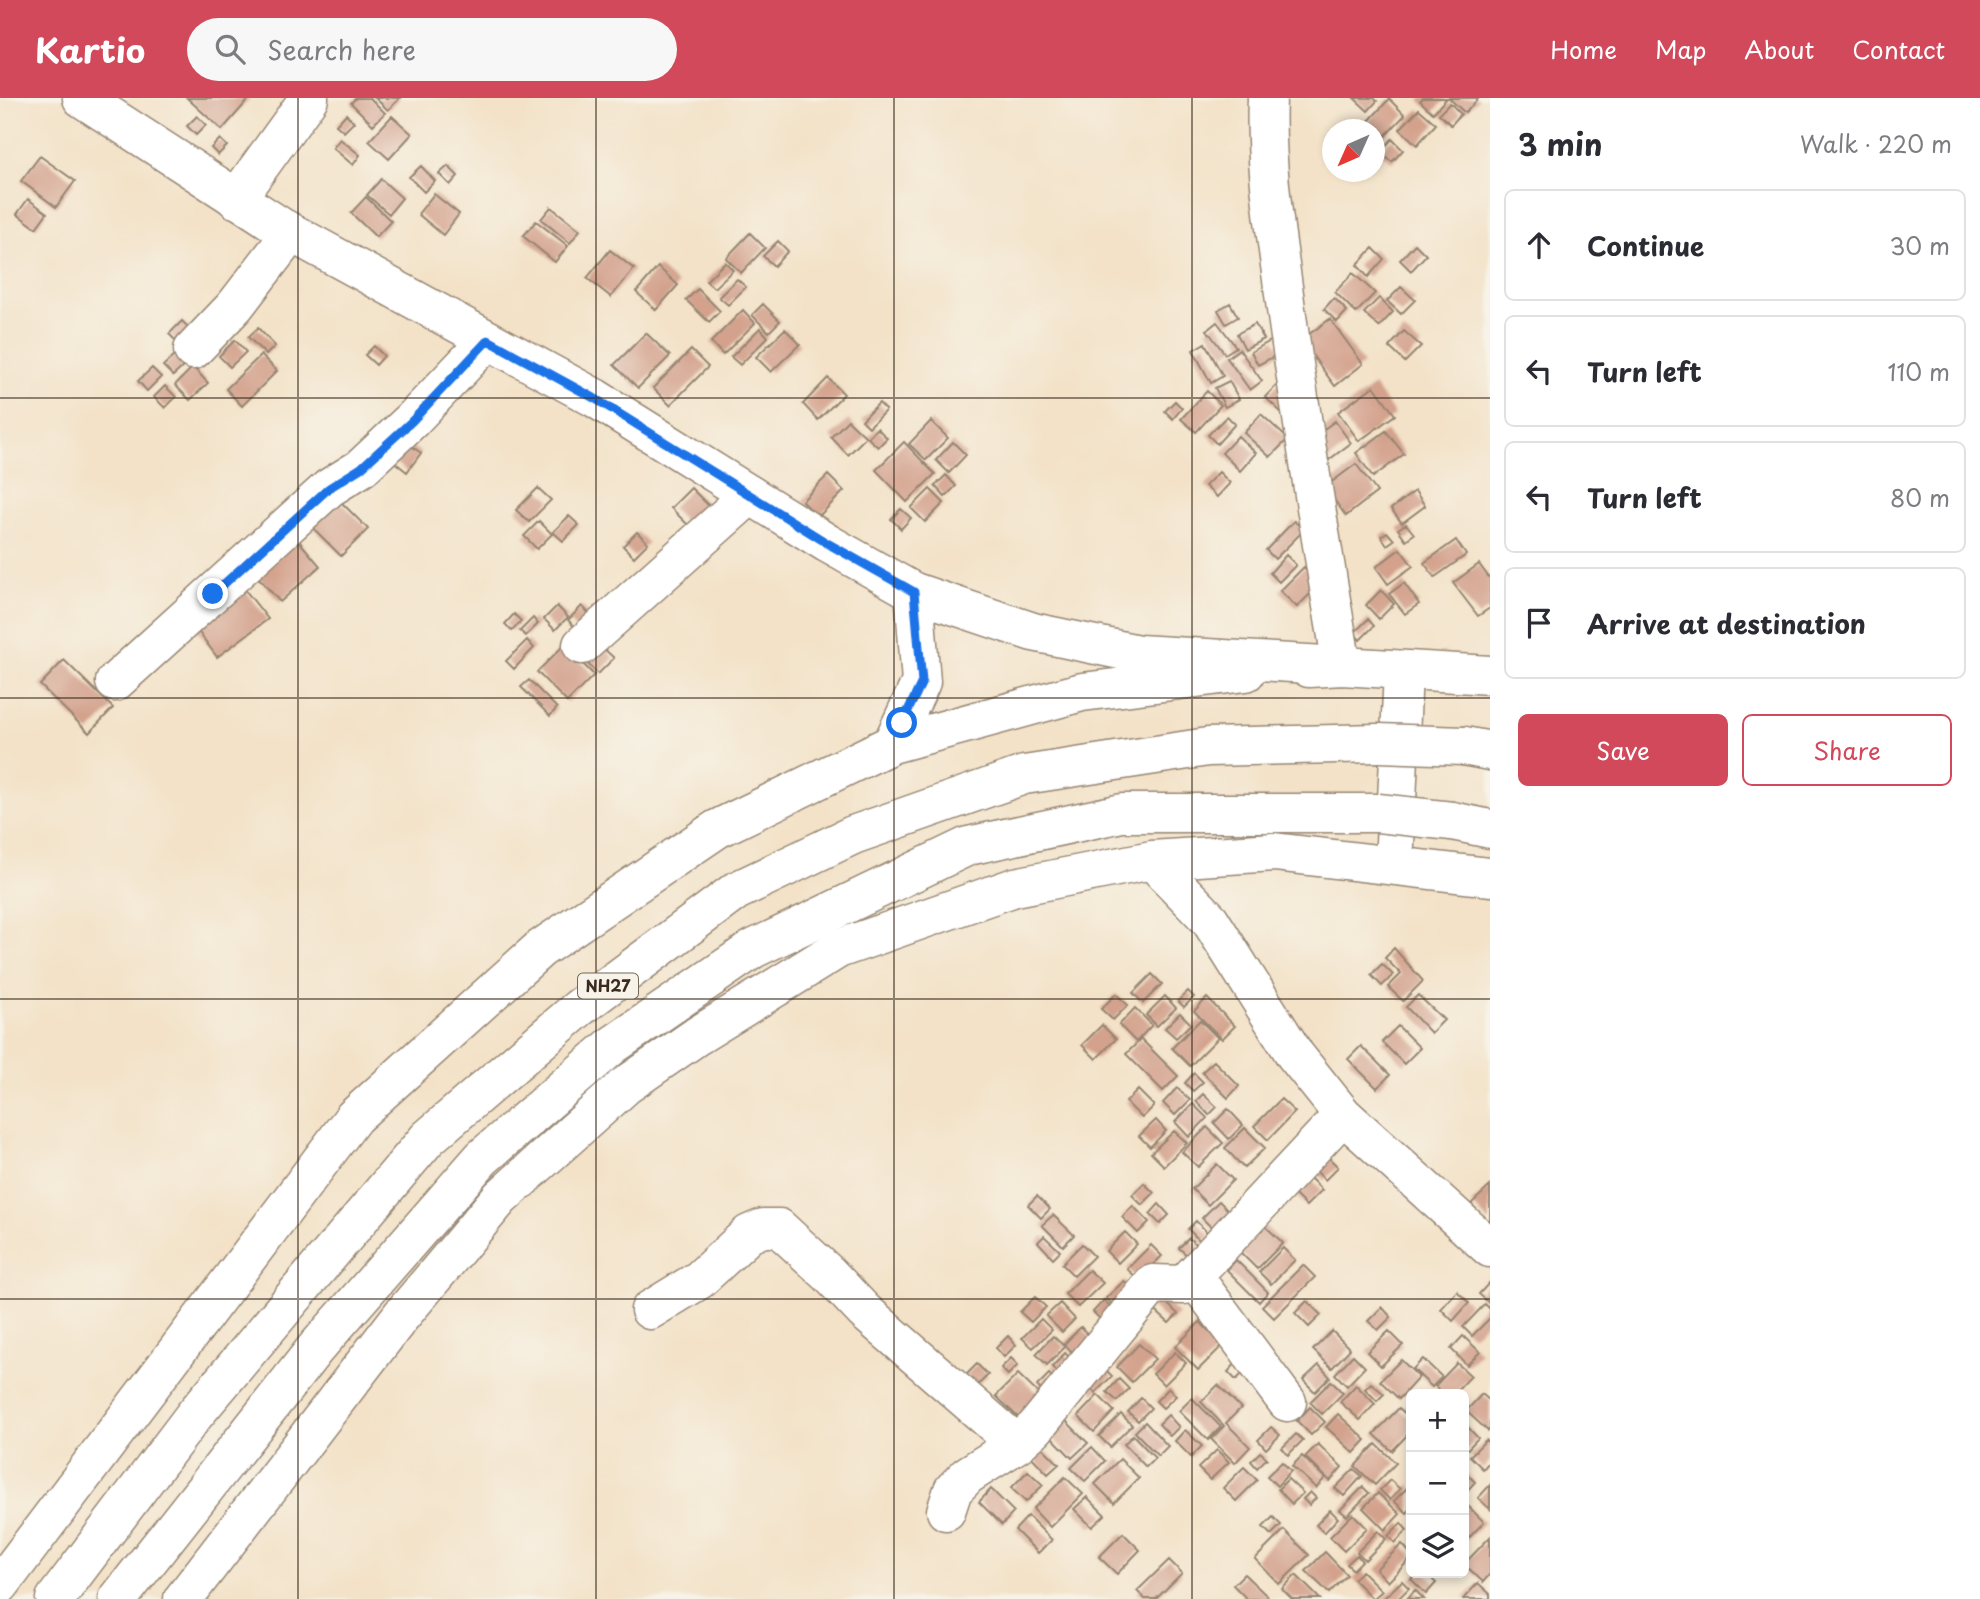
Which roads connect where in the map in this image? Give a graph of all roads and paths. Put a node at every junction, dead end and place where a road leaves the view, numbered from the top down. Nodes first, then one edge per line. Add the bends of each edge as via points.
1 (82, 98) edge
2 (309, 98) edge
3 (1267, 98) edge
4 (236, 199) junction
5 (291, 233) junction
6 (488, 340) junction
7 (193, 350) dead end
8 (750, 495) junction
9 (914, 592) junction
10 (582, 645) dead end
11 (1342, 666) junction
12 (1403, 671) junction
13 (1490, 676) edge
14 (115, 682) dead end
15 (892, 744) junction
16 (1477, 748) edge
17 (1490, 829) edge
18 (1152, 860) junction
19 (1394, 865) junction
20 (1490, 877) edge
21 (1343, 1115) junction
22 (1490, 1248) edge
23 (1193, 1276) junction
24 (650, 1310) dead end
25 (1287, 1402) dead end
26 (1017, 1444) junction
27 (946, 1511) dead end
28 (0, 1585) edge
29 (55, 1599) edge
30 (118, 1599) edge
31 (183, 1599) edge

1 - 4 main road
2 - 4 main road
3 - 11 main road via 1266,156 1304,441
4 - 5 main road
5 - 6 main road
5 - 7 main road via 236,306
6 - 8 main road via 594,398
6 - 14 main road via 361,468 329,488
8 - 9 main road
8 - 10 main road
9 - 11 main road via 1033,632 1139,654
9 - 15 main road via 922,682
11 - 12 main road
11 - 15 main road via 1222,673 1082,692
12 - 13 main road
12 - 19 main road
15 - 28 main road via 717,829 540,949 354,1117
16 - 29 main road, NH27, bridge via 1379,743 1208,747 1024,775 853,835 736,891 579,1008 429,1138 195,1414
17 - 30 main road, NH27, bridge via 1378,813 1122,813 968,846 753,949 613,1045 482,1158 315,1349
18 - 19 main road via 1274,852
18 - 21 main road via 1210,920 1295,1055
18 - 31 main road via 1015,887 838,949 625,1086 500,1198 401,1315
19 - 20 main road
21 - 22 main road
21 - 23 main road
23 - 25 main road
23 - 26 main road via 1184,1285 1153,1284
24 - 26 main road via 699,1280 749,1234 779,1228 864,1311
26 - 27 main road via 968,1475 953,1490

